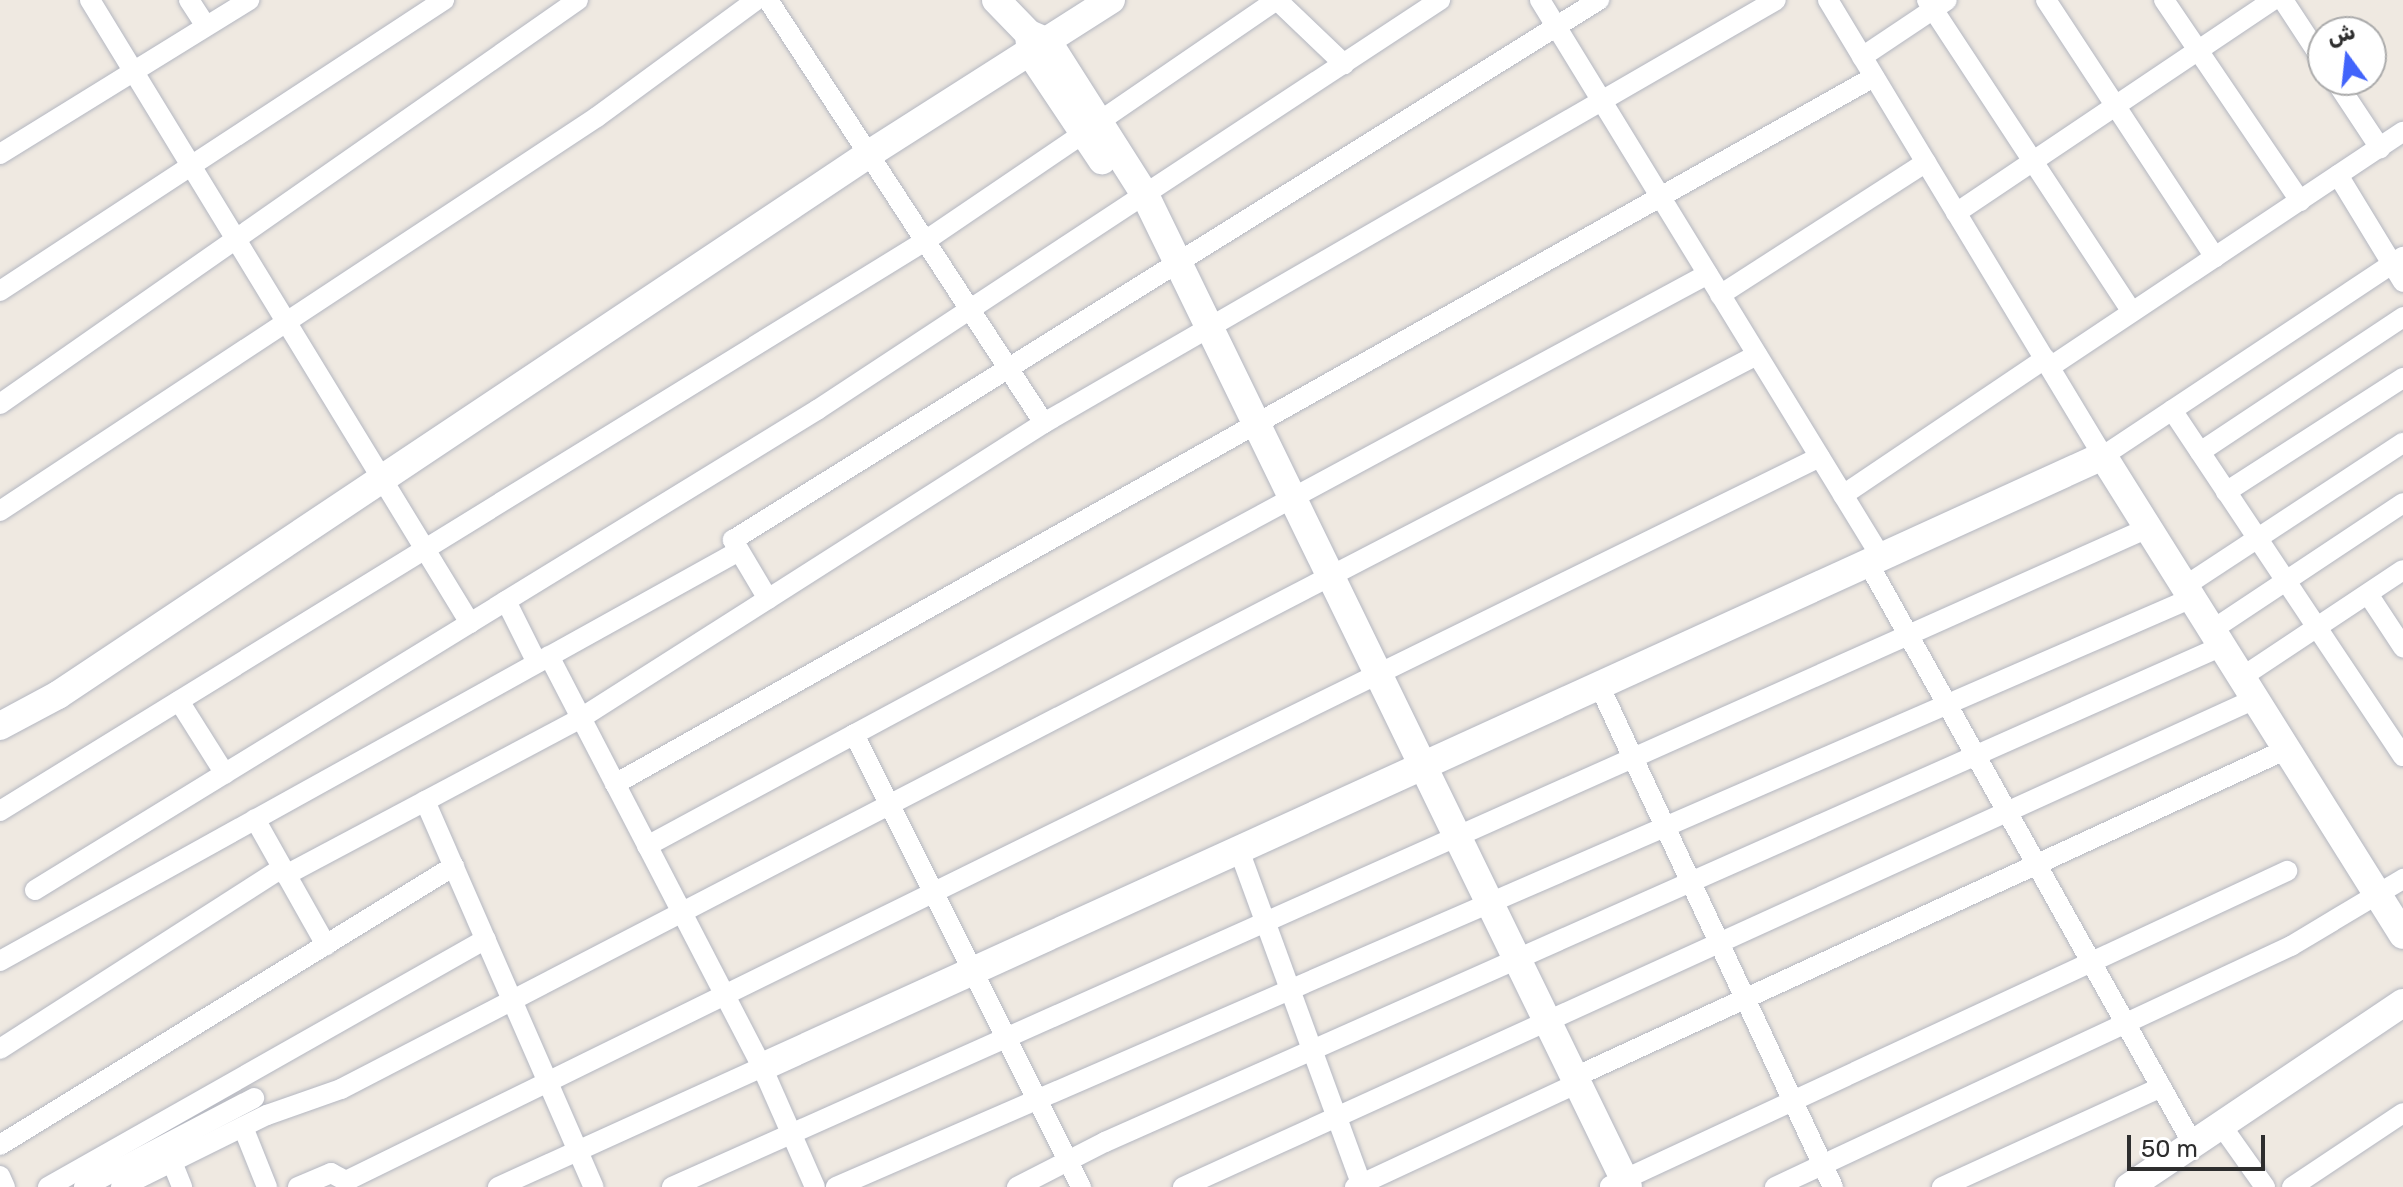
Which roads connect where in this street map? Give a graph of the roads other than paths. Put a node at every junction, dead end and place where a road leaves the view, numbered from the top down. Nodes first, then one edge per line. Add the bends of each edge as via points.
1 (90, 0) edge
2 (189, 0) edge
3 (249, 0) edge
4 (444, 0) edge
5 (578, 0) edge
6 (756, 0) edge
7 (768, 0) edge
8 (996, 0) edge
9 (1111, 0) edge
10 (1439, 0) edge
11 (1540, 0) edge
12 (1599, 0) edge
13 (1776, 0) edge
14 (1828, 0) edge
15 (2046, 0) edge
16 (2164, 0) edge
17 (2273, 0) edge
18 (2283, 0) edge
19 (1936, 3) edge
20 (206, 26) junction
21 (1556, 27) junction
22 (2307, 37) edge
23 (1036, 43) junction
24 (2198, 50) junction
25 (1862, 57) junction
26 (1344, 64) junction
27 (134, 71) junction
28 (1874, 77) junction
29 (2346, 96) edge
30 (1602, 101) junction
31 (2115, 106) junction
32 (1092, 127) junction
33 (2403, 132) edge
34 (2380, 148) junction
35 (0, 154) edge
36 (869, 154) junction
37 (2033, 161) junction
38 (1926, 162) junction
39 (191, 166) junction
40 (2338, 175) junction
41 (1660, 197) junction
42 (1137, 199) junction
43 (2300, 201) junction
44 (1956, 213) junction
45 (236, 239) junction
46 (925, 241) junction
47 (2215, 257) junction
48 (1170, 267) junction
49 (2400, 268) edge
50 (1708, 274) junction
51 (0, 291) edge
52 (1720, 295) junction
53 (970, 309) junction
54 (2132, 312) junction
55 (2403, 317) edge
56 (287, 322) junction
57 (1202, 332) junction
58 (1757, 355) junction
59 (2047, 363) junction
60 (1009, 368) junction
61 (2403, 378) edge
62 (0, 404) edge
63 (2172, 410) junction
64 (1044, 423) junction
65 (1249, 428) junction
66 (2403, 443) edge
67 (2200, 452) junction
68 (2103, 456) junction
69 (1820, 457) junction
70 (383, 478) junction
71 (2226, 492) junction
72 (1843, 495) junction
73 (1285, 502) junction
74 (2403, 503) edge
75 (0, 511) edge
76 (2148, 528) junction
77 (2258, 538) junction
78 (425, 549) junction
79 (739, 551) junction
80 (1874, 560) junction
81 (2403, 570) edge
82 (1323, 580) junction
83 (2286, 581) junction
84 (2188, 592) junction
85 (2368, 594) junction
86 (768, 599) junction
87 (506, 601) junction
88 (470, 623) junction
89 (2317, 627) junction
90 (1908, 635) junction
91 (2217, 638) junction
92 (2401, 640) edge
93 (543, 660) junction
94 (1371, 678) junction
95 (1599, 685) junction
96 (2248, 688) junction
97 (179, 701) junction
98 (1946, 704) junction
99 (581, 718) junction
100 (0, 726) edge
101 (854, 734) junction
102 (2287, 749) junction
103 (1976, 756) junction
104 (2403, 756) edge
105 (1633, 758) junction
106 (1415, 769) junction
107 (225, 774) junction
108 (615, 784) junction
109 (425, 801) junction
110 (889, 805) junction
111 (0, 811) edge
112 (2007, 812) junction
113 (255, 819) junction
114 (1664, 825) junction
115 (1450, 840) junction
116 (647, 846) junction
117 (1239, 850) junction
118 (2037, 864) junction
119 (454, 866) junction
120 (284, 871) junction
121 (2287, 871) dead end
122 (2403, 879) edge
123 (1691, 882) junction
124 (35, 890) dead end
125 (934, 892) junction
126 (2378, 895) junction
127 (1481, 904) junction
128 (682, 912) junction
129 (1265, 922) junction
130 (2403, 935) edge
131 (486, 939) junction
132 (1719, 943) junction
133 (326, 945) junction
134 (0, 961) edge
135 (1510, 962) junction
136 (2091, 962) junction
137 (973, 971) junction
138 (1289, 987) junction
139 (725, 995) junction
140 (1745, 999) junction
141 (513, 1000) junction
142 (2403, 1003) edge
143 (2124, 1021) junction
144 (1540, 1025) junction
145 (1006, 1038) junction
146 (0, 1049) edge
147 (1312, 1050) junction
148 (762, 1067) junction
149 (548, 1081) junction
150 (1572, 1084) junction
151 (2161, 1087) junction
152 (1035, 1096) junction
153 (254, 1098) dead end
154 (1793, 1101) junction
155 (2403, 1113) edge
156 (1337, 1117) junction
157 (2221, 1125) junction
158 (243, 1127) junction
159 (791, 1134) junction
160 (2193, 1144) junction
161 (0, 1145) edge
162 (578, 1150) junction
163 (1068, 1161) junction
164 (172, 1162) junction
165 (1823, 1164) junction
166 (0, 1176) edge
167 (1618, 1185) edge
168 (1359, 1186) edge
169 (5, 1187) edge
170 (48, 1187) edge
171 (84, 1187) edge
172 (121, 1187) edge
173 (182, 1187) edge
174 (267, 1187) edge
175 (298, 1187) edge
176 (498, 1187) edge
177 (594, 1187) edge
178 (672, 1187) edge
179 (815, 1187) edge
180 (836, 1187) edge
181 (1017, 1187) edge
182 (1081, 1187) edge
183 (1183, 1187) edge
184 (1775, 1187) edge
185 (1833, 1187) edge
186 (1942, 1187) edge
187 (2129, 1187) edge
188 (2265, 1187) edge
189 (2292, 1187) edge

1 - 27 street
2 - 20 street
3 - 20 street
4 - 39 street
5 - 45 street
6 - 56 street via 597,117
7 - 36 street
8 - 23 street
9 - 23 street
10 - 26 street
11 - 21 street
12 - 21 street
13 - 30 street
14 - 25 street
15 - 31 street
16 - 24 street
17 - 24 street
18 - 22 street
19 - 25 street
19 - 37 street
20 - 27 street
21 - 30 street
21 - 48 street
23 - 32 street
23 - 36 street
24 - 31 street
24 - 43 street
25 - 28 street
26 - 32 street via 1277,0
26 - 42 street
27 - 35 street
27 - 39 street
28 - 38 street
28 - 41 street
29 - 34 street
30 - 41 street
30 - 57 street
31 - 37 street
31 - 47 street
32 - 42 street
32 - 46 street
33 - 34 street
34 - 40 street
36 - 46 street
36 - 70 street
37 - 44 street
37 - 54 street
38 - 44 street
38 - 52 street
39 - 45 street
39 - 51 street
40 - 43 street
40 - 49 street
41 - 50 street
41 - 65 street
42 - 48 street
42 - 53 street
43 - 47 street
44 - 59 street
45 - 56 street
45 - 62 street
46 - 53 street
46 - 78 street
47 - 54 street
48 - 57 street
48 - 60 street
49 - 63 street
50 - 52 street
50 - 73 street
52 - 58 street
53 - 60 street
53 - 87 street
54 - 59 street
55 - 67 street
56 - 70 street
56 - 75 street
57 - 64 street
57 - 65 street
58 - 69 street
58 - 82 street
59 - 68 street
59 - 72 street
60 - 64 street
60 - 79 street via 733,540
61 - 71 street
63 - 67 street
63 - 68 street
64 - 86 street
65 - 73 street
65 - 108 street
66 - 77 street
67 - 71 street
68 - 76 street
68 - 80 street
69 - 72 street
69 - 94 street
70 - 78 street
70 - 100 street via 58,695
71 - 77 street
72 - 80 street
73 - 82 street
73 - 101 street
74 - 83 street
76 - 84 street
76 - 90 street
77 - 83 street
77 - 84 street
78 - 88 street
78 - 97 street
79 - 86 street
79 - 93 street
80 - 90 street
80 - 95 street
81 - 85 street
82 - 94 street
82 - 110 street
83 - 89 street
83 - 91 street
84 - 91 street
84 - 98 street
85 - 89 street
85 - 92 street
86 - 99 street
87 - 88 street
87 - 93 street
88 - 107 street
89 - 96 street
89 - 104 street
90 - 98 street
90 - 105 street
91 - 96 street
91 - 103 street
93 - 99 street
93 - 113 street
94 - 106 street
94 - 125 street
95 - 105 street
95 - 106 street
96 - 102 street
96 - 112 street
97 - 107 street
97 - 111 street
98 - 103 street
98 - 114 street
99 - 108 street
99 - 109 street
101 - 110 street
101 - 116 street
102 - 118 street
102 - 126 street
103 - 112 street
103 - 123 street
105 - 114 street
105 - 115 street
106 - 115 street
106 - 117 street
107 - 124 street
108 - 116 street
109 - 119 street
109 - 120 street
110 - 125 street
110 - 128 street
112 - 118 street
112 - 132 street
113 - 120 street
113 - 134 street
114 - 123 street
114 - 127 street
115 - 127 street
115 - 129 street
116 - 128 street
117 - 129 street
117 - 137 street
118 - 136 street
118 - 140 street
119 - 131 street
119 - 133 street
120 - 133 street
120 - 146 street
121 - 136 street
122 - 126 street
123 - 132 street
123 - 135 street
125 - 137 street
125 - 139 street
126 - 130 street
126 - 143 street via 2291,946
127 - 135 street
127 - 138 street
128 - 139 street
128 - 141 street
129 - 138 street
129 - 145 street
131 - 141 street
131 - 170 street
132 - 140 street
132 - 144 street
133 - 161 street
135 - 144 street
135 - 147 street
136 - 143 street
136 - 154 street
137 - 145 street
137 - 148 street
138 - 147 street
138 - 152 street
139 - 148 street
139 - 149 street
140 - 150 street
140 - 154 street
141 - 149 street
141 - 158 street via 341,1089
142 - 157 street
143 - 151 street
143 - 165 street
144 - 150 street
144 - 156 street
145 - 152 street
145 - 159 street
147 - 156 street
147 - 163 street
148 - 159 street
148 - 162 street
149 - 162 street
149 - 175 street via 346,1181 331,1173
150 - 167 street
150 - 168 street
151 - 160 street
151 - 186 street
152 - 163 street
152 - 180 street
153 - 171 street
154 - 165 street
154 - 167 street
155 - 189 street
156 - 168 street
156 - 183 street
157 - 160 street
157 - 188 street
158 - 164 street
158 - 174 street
159 - 178 street
159 - 179 street
160 - 187 street
162 - 176 street
162 - 177 street
163 - 181 street
163 - 182 street
164 - 172 street
164 - 173 street
165 - 184 street
165 - 185 street
166 - 169 street

